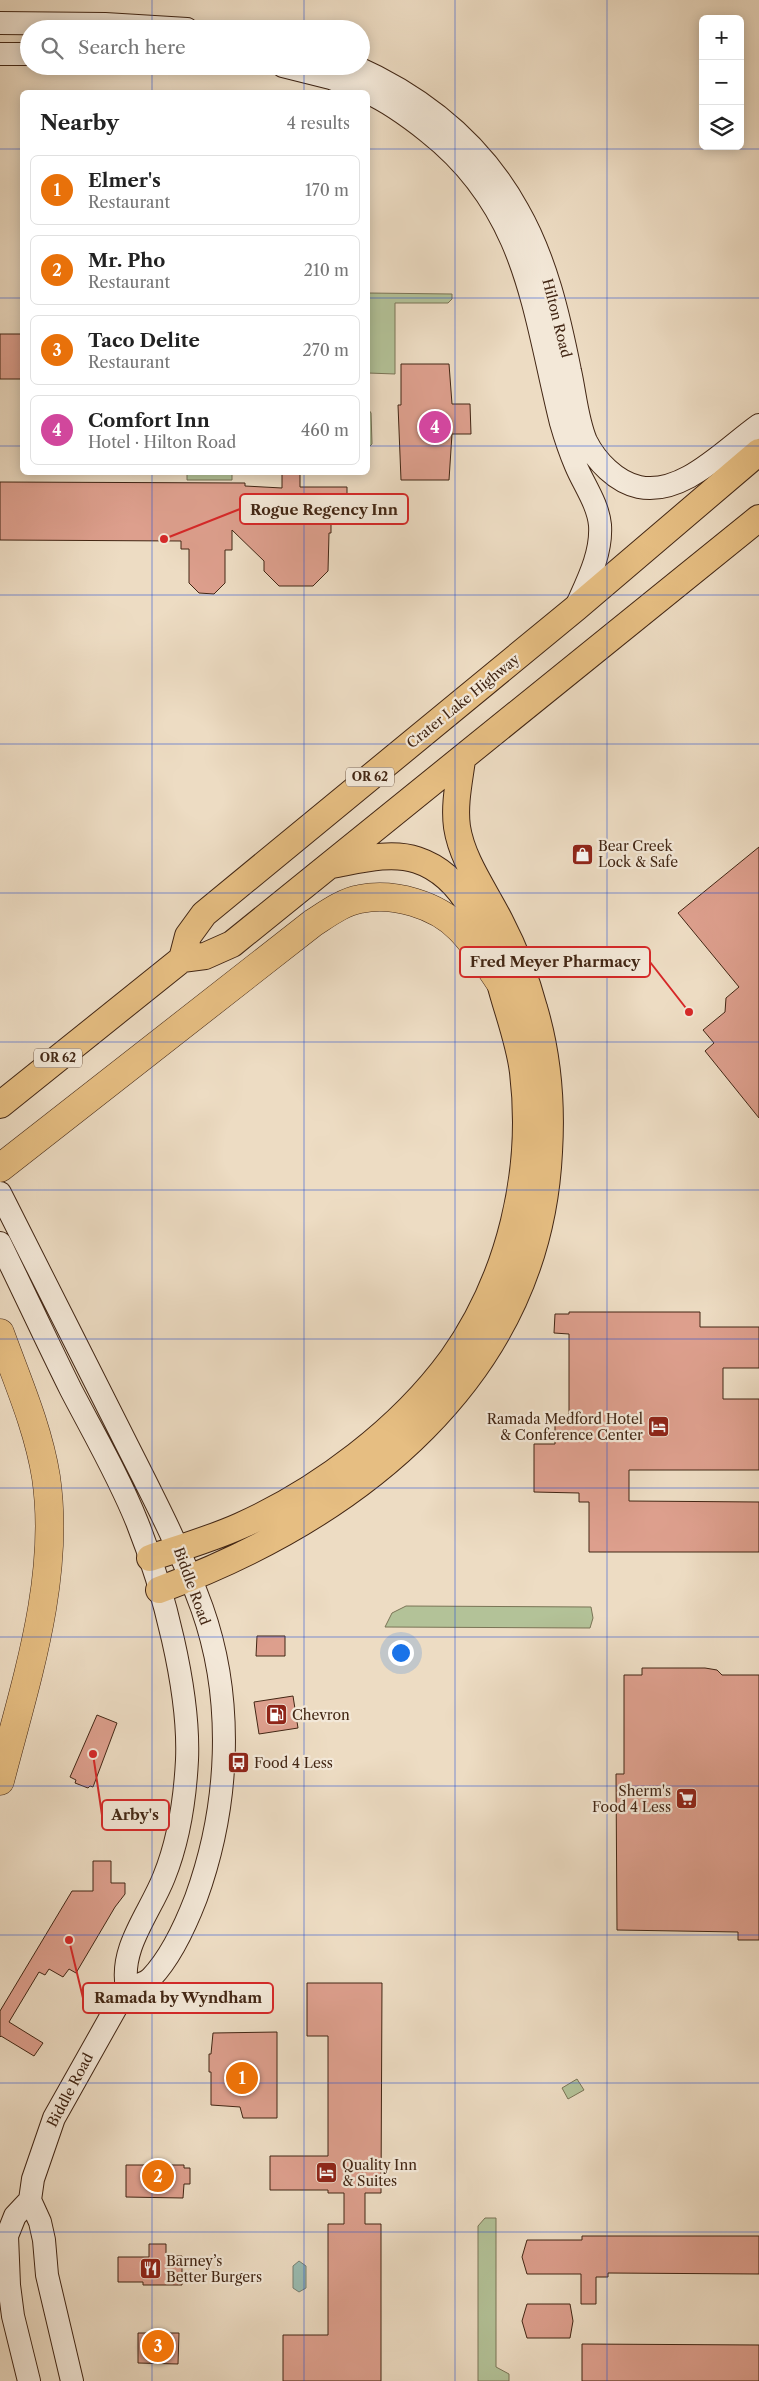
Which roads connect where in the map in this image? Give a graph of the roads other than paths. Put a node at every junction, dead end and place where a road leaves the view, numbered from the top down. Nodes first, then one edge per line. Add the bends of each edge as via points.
1 (0, 23) edge
2 (20, 23) edge
3 (0, 54) edge
4 (20, 54) edge
5 (370, 73) edge
6 (319, 75) edge
7 (360, 90) edge
8 (370, 95) edge
9 (759, 425) edge
10 (759, 452) edge
11 (759, 518) edge
12 (576, 608) junction
13 (462, 760) junction
14 (332, 865) junction
15 (182, 959) junction
16 (499, 981) junction
17 (6, 1100) edge
18 (0, 1168) edge
19 (0, 1193) edge
20 (0, 1243) edge
21 (0, 1333) edge
22 (0, 1356) edge
23 (19, 1386) junction
24 (179, 1549) junction
25 (150, 1558) junction
26 (191, 1578) junction
27 (159, 1590) junction
28 (0, 1782) edge
29 (127, 1988) junction
30 (30, 2200) junction
31 (29, 2381) edge
32 (72, 2381) edge

1 - 2 main road
3 - 4 main road
5 - 9 main road, Hilton Road via 418,100 449,124 477,150 519,210 539,252 586,440 616,478 638,487 663,488 692,476
6 - 7 main road, Hilton Road
8 - 12 main road, Hilton Road via 407,116 471,172 495,206 514,243 528,278 565,437 600,524 596,558
10 - 12 highway, Crater Lake Highway / OR 62
11 - 13 highway
12 - 15 highway, Crater Lake Highway / OR 62 via 204,914 188,936
13 - 14 highway
13 - 26 highway via 456,810 460,840 505,931 526,985 548,1072 548,1172 543,1209 525,1272 510,1309 485,1354 464,1385 416,1437 386,1464 327,1505 222,1566
14 - 15 highway via 232,944 205,956
14 - 16 highway via 405,857 442,873 459,889 474,914 494,957
15 - 17 highway, OR 62
16 - 18 highway via 470,940 447,918 404,900 383,897 360,899 336,908 313,923
16 - 24 highway via 517,1038 523,1072 523,1177 501,1265 469,1333 428,1389 353,1459 249,1522
19 - 24 main road, Biddle Road
20 - 25 main road via 72,1392 101,1444
21 - 23 highway
22 - 23 highway
23 - 28 highway via 36,1430 46,1478 47,1562 37,1631
24 - 25 highway
24 - 26 main road, Biddle Road
25 - 27 main road
26 - 27 highway
26 - 29 main road, Biddle Road via 203,1611 224,1719 220,1804 209,1861 193,1905 172,1947 150,1979
27 - 29 main road via 185,1708 187,1759 182,1814 174,1846 164,1877 127,1957 124,1974
29 - 30 main road, Biddle Road via 54,2118 33,2180
30 - 31 main road via 15,2216 7,2236 13,2316
30 - 32 main road via 40,2222 47,2275

